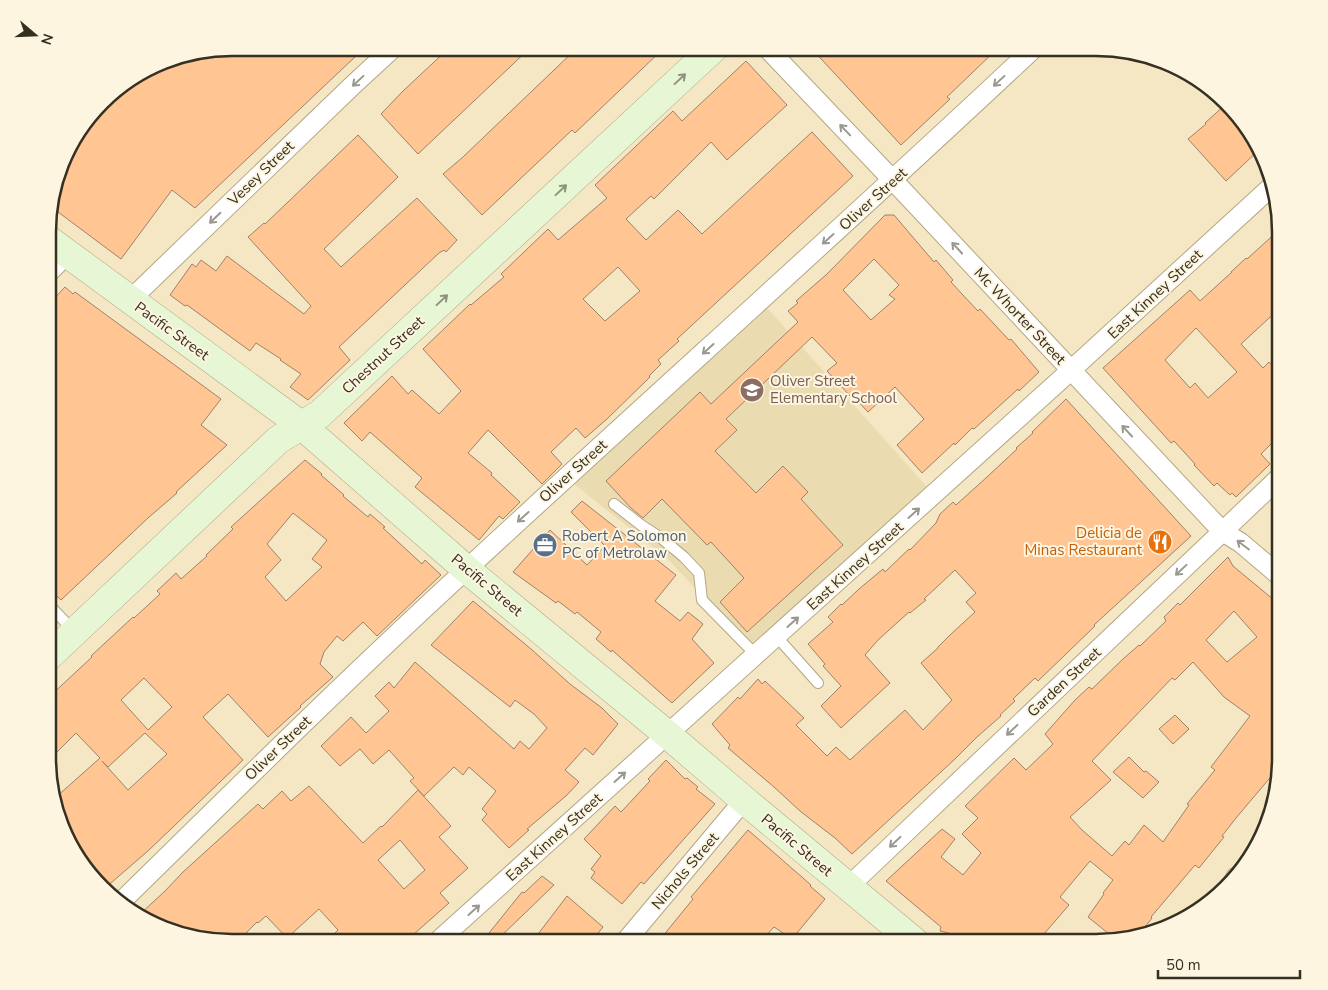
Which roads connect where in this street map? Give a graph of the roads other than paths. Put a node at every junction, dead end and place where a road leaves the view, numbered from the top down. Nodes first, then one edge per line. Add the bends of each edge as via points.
1 (384, 56) edge
2 (705, 57) edge
3 (775, 57) edge
4 (1024, 57) edge
5 (893, 180) junction
6 (1267, 191) edge
7 (56, 256) edge
8 (130, 300) junction
9 (1071, 371) junction
10 (301, 425) junction
11 (1271, 485) edge
12 (614, 504) dead end
13 (1222, 531) junction
14 (466, 569) junction
15 (1272, 569) edge
16 (57, 613) edge
17 (75, 631) junction
18 (777, 637) junction
19 (57, 649) edge
20 (756, 655) junction
21 (818, 683) dead end
22 (668, 735) junction
23 (744, 800) junction
24 (848, 887) junction
25 (126, 897) edge
26 (447, 933) edge
27 (632, 933) edge
28 (897, 934) edge

1 -> 8 street, Vesey Street
10 -> 2 street, Chestnut Street via 320,414
5 -> 3 street, Mc Whorter Street
4 -> 5 street, Oliver Street
9 -> 5 street, Mc Whorter Street
5 -> 14 street, Oliver Street
6 - 9 street, East Kinney Street
7 - 8 street, Pacific Street
8 - 10 street, Pacific Street
13 -> 9 street, Mc Whorter Street
18 -> 9 street, East Kinney Street
10 - 14 street, Pacific Street
10 - 17 street, Chestnut Street via 278,440
11 - 13 street, Garden Street
12 - 20 lane via 684,557 699,573 702,600
15 -> 13 street, Mc Whorter Street
13 -> 24 street, Garden Street
14 - 22 street, Pacific Street
14 - 25 street, Oliver Street
16 - 17 lane
17 - 19 street, Chestnut Street
18 - 20 street, East Kinney Street
18 - 21 lane
20 - 22 street, East Kinney Street
22 - 23 street, Pacific Street
26 -> 22 street, East Kinney Street
23 - 24 street, Pacific Street
23 - 27 street, Nichols Street
24 - 28 street, Pacific Street

